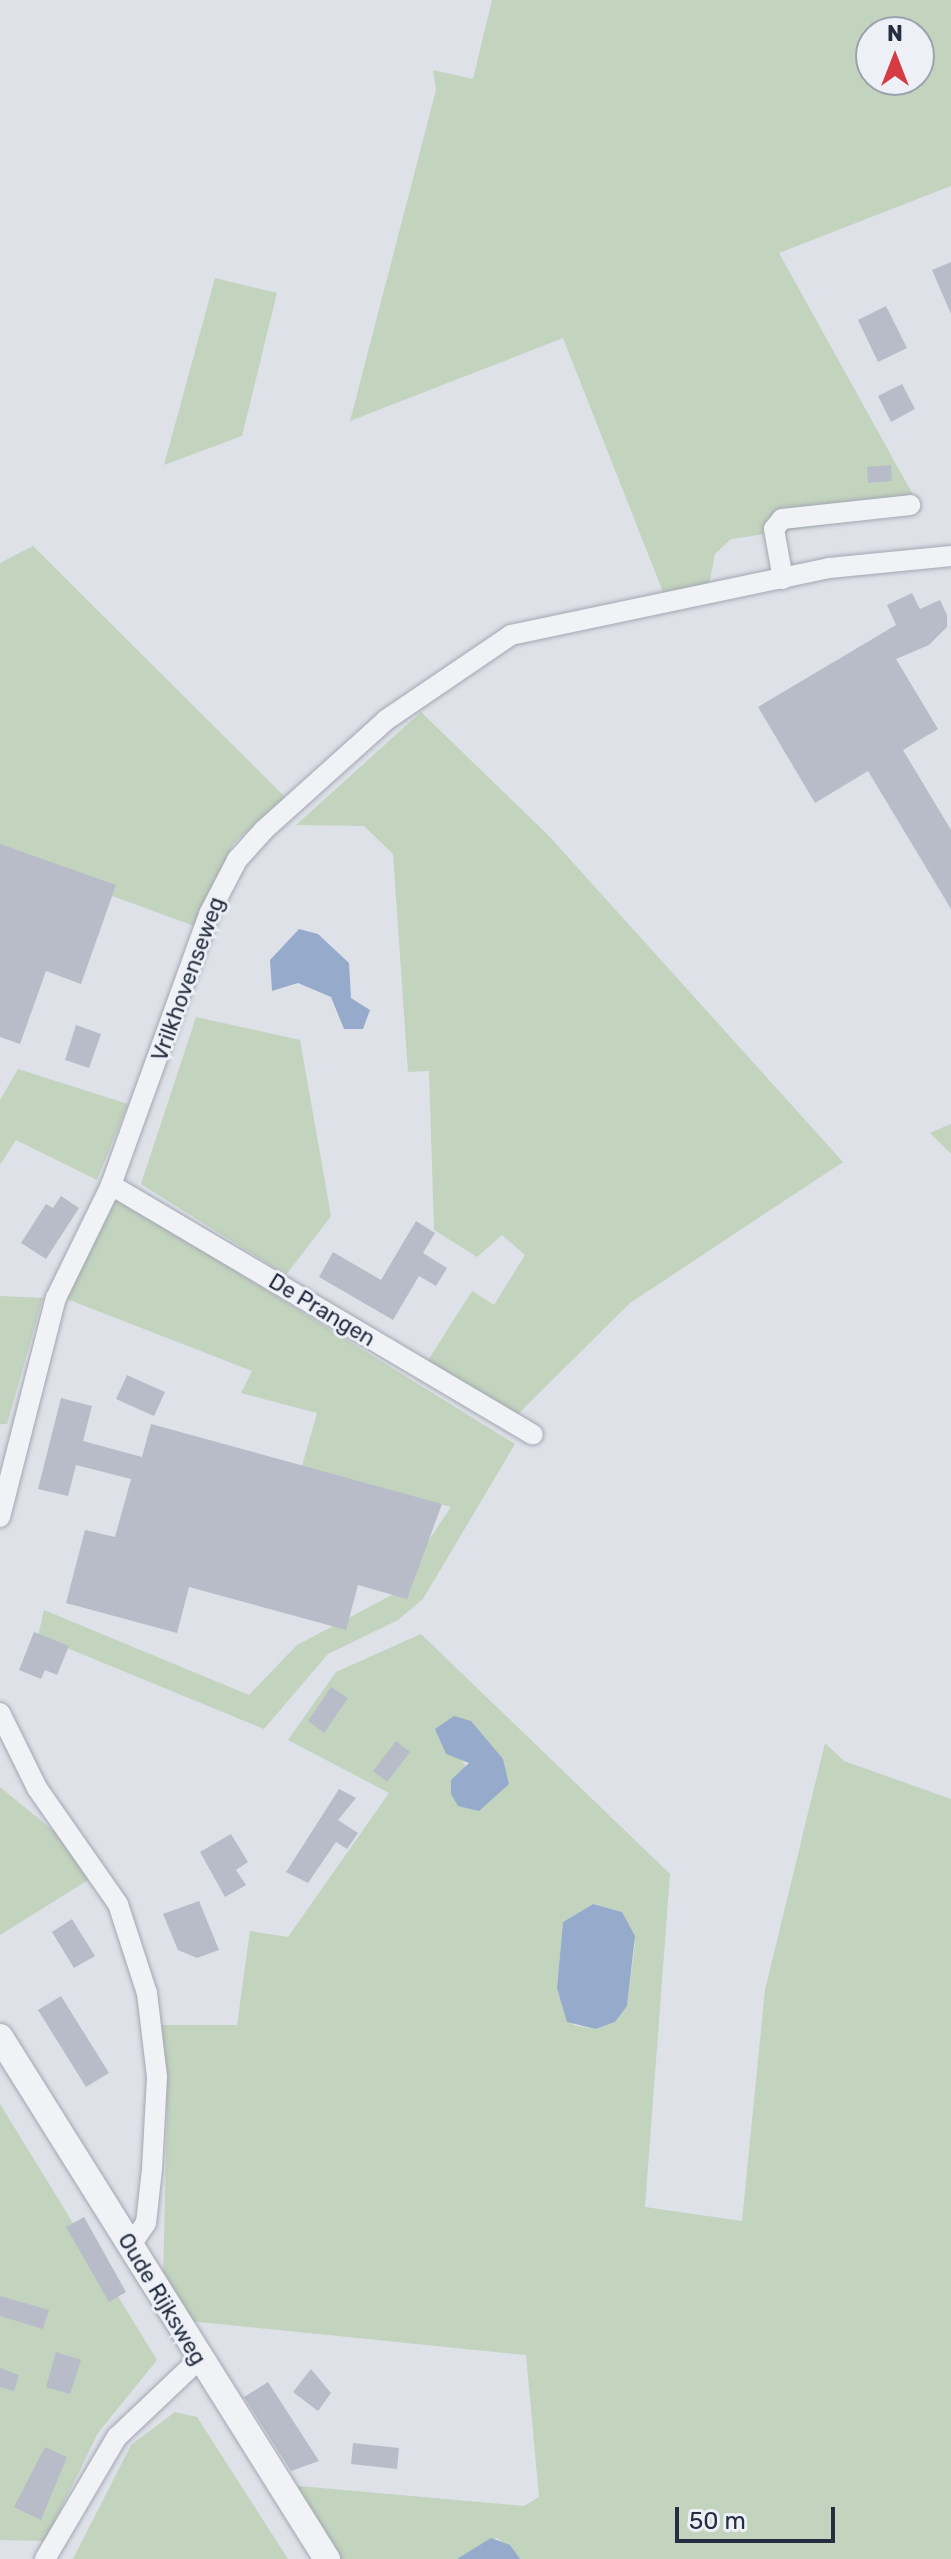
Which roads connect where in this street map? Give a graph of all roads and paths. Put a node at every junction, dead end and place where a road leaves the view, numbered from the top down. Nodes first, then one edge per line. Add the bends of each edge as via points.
1 (910, 505) dead end
2 (951, 556) edge
3 (783, 579) junction
4 (111, 1185) junction
5 (533, 1435) dead end
6 (0, 1517) edge
7 (0, 1713) edge
8 (0, 2037) edge
9 (130, 2246) junction
10 (198, 2360) junction
11 (45, 2559) edge
12 (327, 2559) edge

1 - 3 street via 782,519 774,529
2 - 3 street, Vrilkhovenseweg
3 - 4 street, Vrilkhovenseweg via 511,635 441,677 331,764 237,860 223,883
4 - 5 street, De Prangen
4 - 6 street, Vrilkhovenseweg via 56,1298
7 - 9 street via 37,1788 113,1895 147,1993 157,2077 152,2169 146,2223
8 - 9 street, Oude Rijksweg
9 - 10 street, Oude Rijksweg
10 - 11 street via 117,2437
10 - 12 street, Oude Rijksweg

